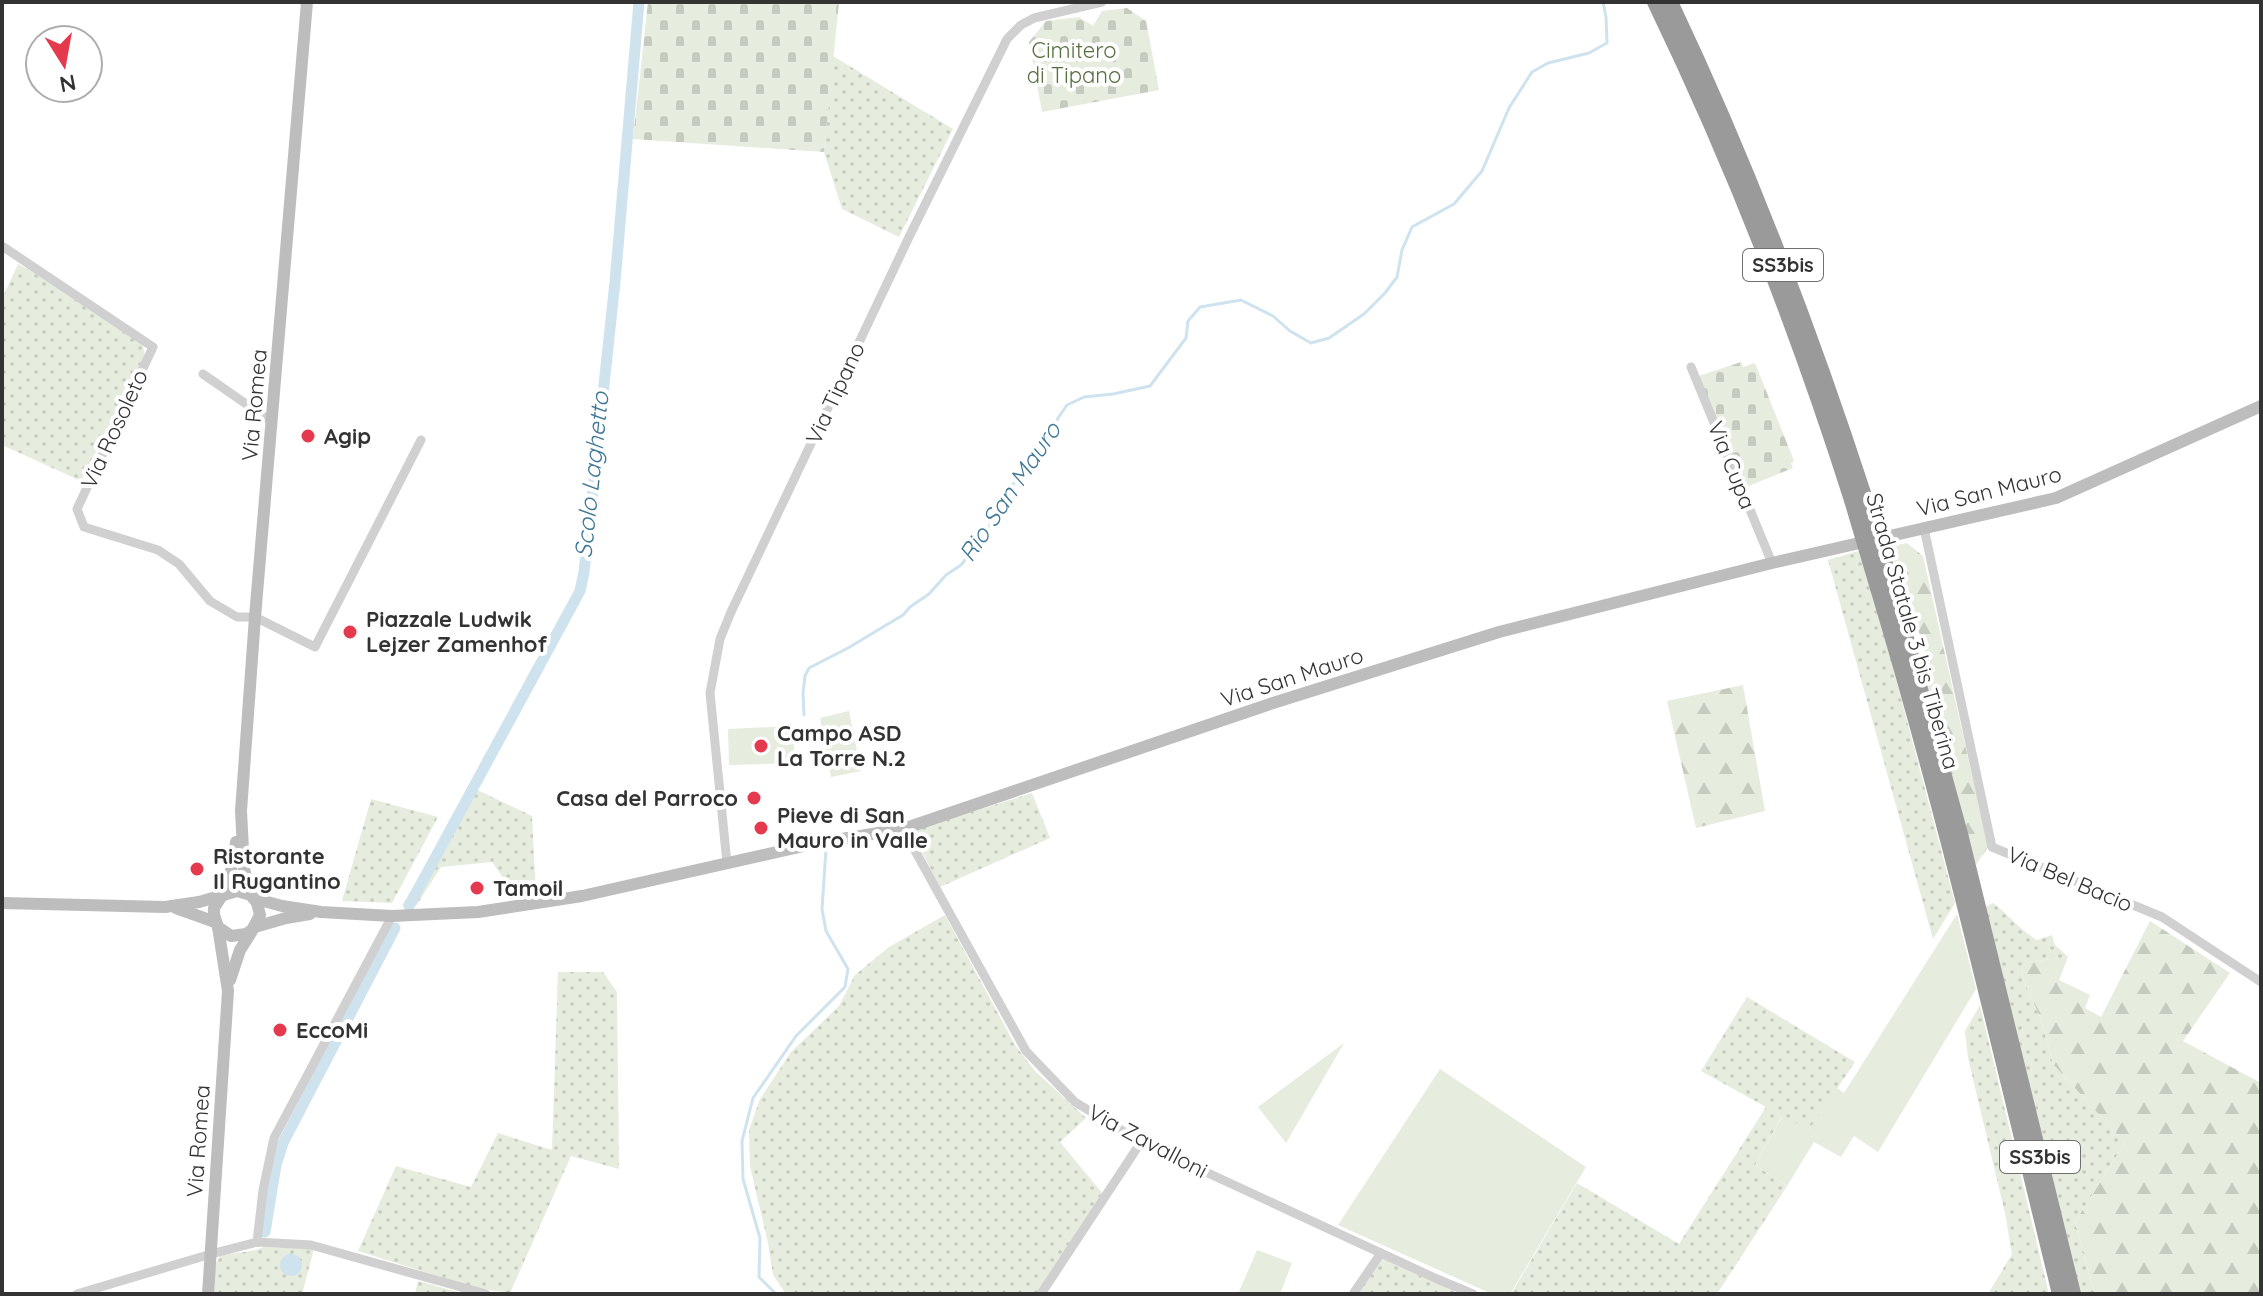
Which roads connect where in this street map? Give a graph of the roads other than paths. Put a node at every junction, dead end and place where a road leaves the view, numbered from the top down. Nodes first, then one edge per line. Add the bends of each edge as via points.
1 (307, 2) edge
2 (1102, 2) edge
3 (1655, 2) edge
4 (1670, 2) edge
5 (1682, 43) junction
6 (2, 246) edge
7 (1691, 367) dead end
8 (203, 374) dead end
9 (2261, 406) edge
10 (272, 422) junction
11 (421, 440) dead end
12 (1924, 528) junction
13 (1772, 563) junction
14 (255, 617) junction
15 (241, 811) junction
16 (903, 829) junction
17 (727, 863) junction
18 (222, 896) junction
19 (252, 896) junction
20 (2, 903) edge
21 (165, 907) junction
22 (321, 912) junction
23 (392, 916) junction
24 (217, 925) junction
25 (254, 929) junction
26 (2261, 982) edge
27 (228, 991) junction
28 (2001, 1023) junction
29 (1141, 1142) junction
30 (257, 1242) junction
31 (1381, 1253) junction
32 (211, 1254) junction
33 (77, 1294) edge
34 (208, 1294) edge
35 (486, 1294) edge
36 (1041, 1294) edge
37 (1353, 1294) edge
38 (1473, 1294) edge
39 (2060, 1294) edge
40 (2073, 1294) edge

1 - 10 main road, Via Romea
2 - 17 street, Via Tipano via 1034,18 1007,39 731,612 710,693
3 - 5 highway, Strada Statale 3 bis Tiberina / SS3bis
4 - 5 highway, Strada Statale 3 bis Tiberina / SS3bis
5 - 28 highway, Strada Statale 3 bis Tiberina / SS3bis, bridge via 1772,235 1814,348 1885,586
6 - 14 street, Via Rosoleto via 153,347 77,509 84,527 158,550 179,564 210,601 237,617
7 - 13 street, Via Cupa
8 - 10 street
9 - 12 main road, Via San Mauro via 2056,498
10 - 14 main road, Via Romea
11 - 14 street, Via Rosoleto via 315,647
12 - 13 main road, Via San Mauro
12 - 26 street, Via Bel Bacio via 1992,847 2162,917
13 - 16 main road, Via San Mauro via 1499,632
14 - 15 main road, Via Romea
15 - 18 main road, Via Romea
15 - 19 main road, Via Romea via 244,869
16 - 17 main road, Via San Mauro
16 - 29 street, Via Zavalloni via 1026,1051 1075,1102
17 - 23 main road, Via San Mauro via 582,896 478,912
18 - 19 main road via 237,891
18 - 21 main road
18 - 24 main road via 214,908
19 - 22 main road, Via San Mauro
19 - 25 main road via 260,915
20 - 21 main road
21 - 24 main road
22 - 23 main road, Via San Mauro
22 - 25 main road, Via San Mauro
23 - 30 street via 274,1138
24 - 25 main road via 231,936
24 - 27 main road, Via Romea
25 - 27 main road, Via Romea
27 - 32 main road, Via Romea
28 - 39 highway, Strada Statale 3 bis Tiberina / SS3bis
28 - 40 highway, Strada Statale 3 bis Tiberina / SS3bis
29 - 31 street, Via Zavalloni
29 - 36 street
30 - 32 street
30 - 35 street via 311,1245
31 - 37 street
31 - 38 street, Via Zavalloni
32 - 33 street
32 - 34 main road, Via Romea

